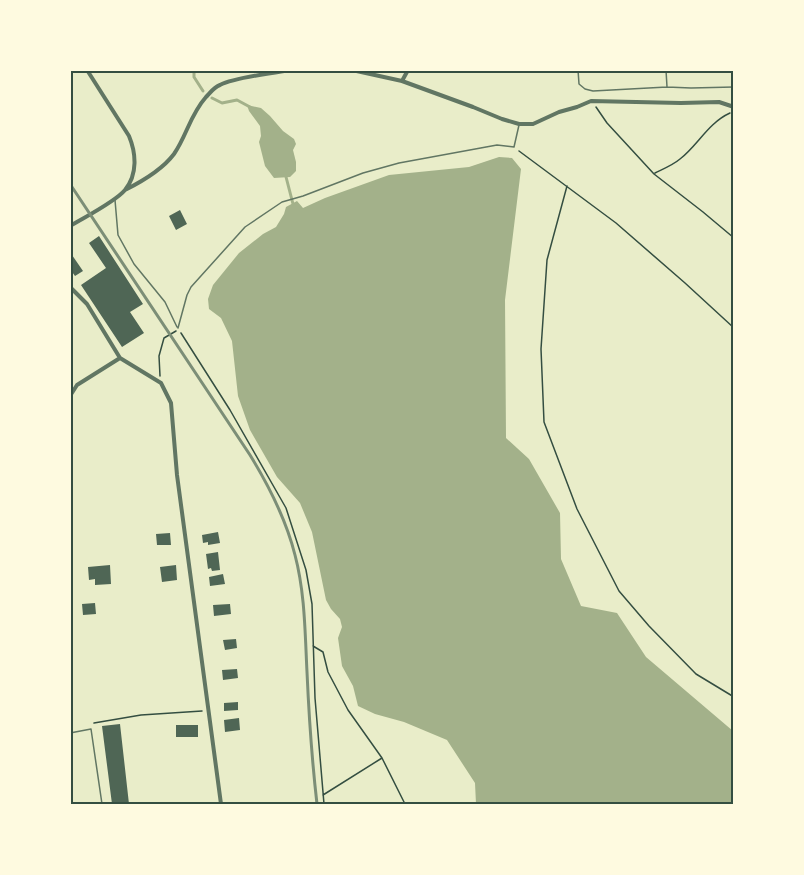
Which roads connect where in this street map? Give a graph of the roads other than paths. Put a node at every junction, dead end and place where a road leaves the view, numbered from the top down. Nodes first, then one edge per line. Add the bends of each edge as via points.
1 (87, 70) edge
2 (289, 70) edge
3 (352, 70) edge
4 (408, 70) edge
5 (578, 70) edge
6 (666, 70) edge
7 (402, 81) junction
8 (667, 87) junction
9 (734, 87) edge
10 (734, 109) edge
11 (519, 124) junction
12 (125, 190) junction
13 (115, 198) junction
14 (70, 226) edge
15 (70, 287) edge
16 (120, 358) junction
17 (70, 396) edge
18 (70, 733) edge
19 (102, 804) edge
20 (221, 804) edge

1 - 12 street via 134,146 132,178
2 - 12 street via 232,80 215,87 197,107 170,159
3 - 7 street
4 - 7 street
5 - 8 lane via 579,84 592,91
6 - 8 lane
7 - 11 street
8 - 9 lane
10 - 11 street via 719,102 591,101 532,124
11 - 13 lane via 514,147 497,145 399,163 282,202 244,227 191,287 178,328 118,236
12 - 13 street
13 - 14 street
15 - 16 street via 87,304
16 - 17 street via 76,385
16 - 20 street via 161,383 171,403
18 - 19 lane via 91,729

